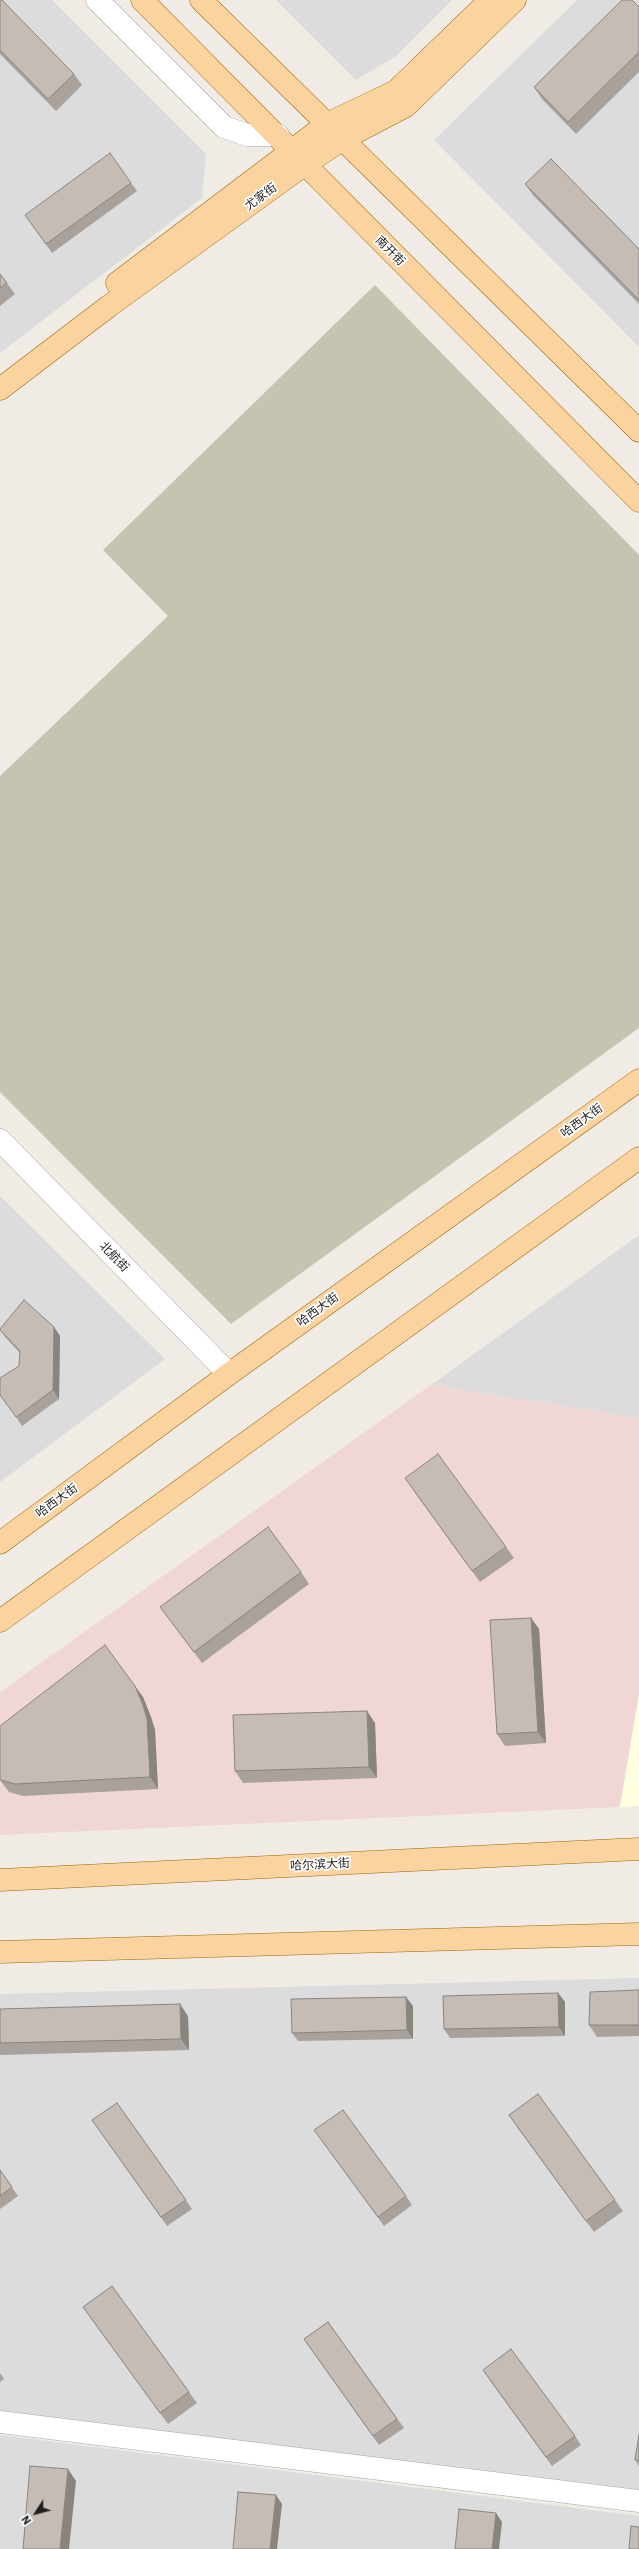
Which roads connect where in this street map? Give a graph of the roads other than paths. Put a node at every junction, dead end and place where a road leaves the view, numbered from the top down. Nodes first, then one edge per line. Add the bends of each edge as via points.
1 (98, 0) edge
2 (142, 0) edge
3 (201, 0) edge
4 (490, 0) edge
5 (515, 0) edge
6 (327, 124) junction
7 (343, 139) junction
8 (291, 150) junction
9 (0, 372) edge
10 (0, 389) edge
11 (639, 431) edge
12 (639, 501) edge
13 (639, 1080) edge
14 (0, 1140) edge
15 (639, 1158) edge
16 (229, 1374) junction
17 (0, 1543) edge
18 (0, 1621) edge
19 (639, 1849) edge
20 (0, 1880) edge
21 (639, 1934) edge
22 (0, 1952) edge
23 (0, 2422) edge
24 (639, 2501) edge

1 - 8 street via 224,127
2 - 8 main road, 南开街
3 - 6 main road
4 - 6 main road, 尤家街 via 396,91
5 - 7 main road, 尤家街 via 406,106
6 - 7 main road
6 - 8 main road, 尤家街
7 - 8 main road, 尤家街
7 - 11 main road
8 - 9 main road, 尤家街
8 - 10 main road, 尤家街 via 109,306
8 - 12 main road, 南开街
13 - 16 main road, 哈西大街
14 - 16 street, 北航街
15 - 18 main road
16 - 17 main road, 哈西大街
19 - 20 main road, 哈尔滨大街
21 - 22 main road
23 - 24 street

